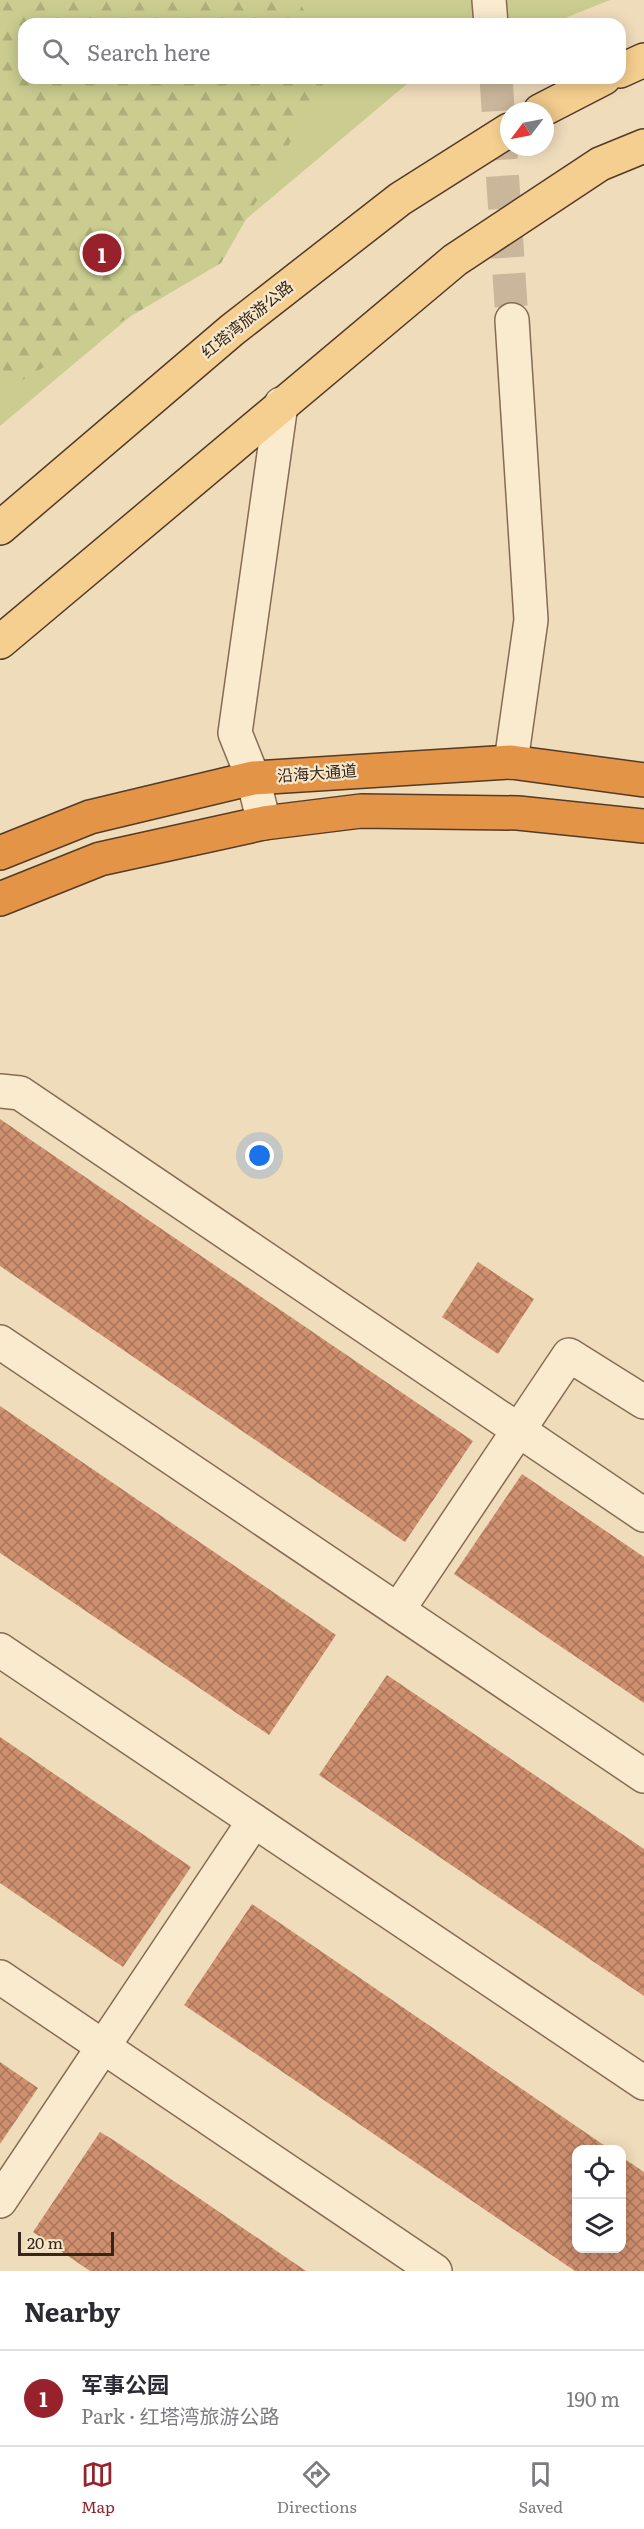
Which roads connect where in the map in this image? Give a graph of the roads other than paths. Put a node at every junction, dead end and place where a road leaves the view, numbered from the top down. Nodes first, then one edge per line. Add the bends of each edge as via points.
1 (489, 0) edge
2 (490, 18) edge
3 (644, 60) edge
4 (626, 68) edge
5 (592, 84) edge
6 (554, 104) edge
7 (500, 136) edge
8 (644, 146) edge
9 (512, 320) tunnel mouth
10 (281, 404) junction
11 (0, 528) edge
12 (0, 642) edge
13 (511, 762) junction
14 (253, 778) junction
15 (644, 780) edge
16 (264, 824) junction
17 (644, 826) edge
18 (0, 853) edge
19 (0, 899) edge
20 (0, 1091) edge
21 (0, 1342) edge
22 (644, 1402) edge
23 (519, 1430) junction
24 (644, 1515) edge
25 (398, 1610) junction
26 (0, 1650) edge
27 (644, 1776) edge
28 (254, 1821) junction
29 (0, 1977) edge
30 (103, 2047) junction
31 (644, 2083) edge
32 (0, 2201) edge
33 (435, 2271) edge

1 - 2 street
3 - 4 main road
5 - 6 main road
7 - 11 main road, 红塔湾旅游公路 via 400,199 250,316
8 - 10 main road via 600,164 455,260
9 - 13 street via 531,620
10 - 12 main road
10 - 14 street via 235,733
13 - 14 highway, 沿海大通道
13 - 15 highway, 沿海大通道
14 - 16 street
14 - 18 highway, 沿海大通道 via 90,817
16 - 17 highway via 361,811 518,813
16 - 19 highway via 100,859
20 - 23 street via 20,1093
21 - 25 street
22 - 23 street via 569,1355
23 - 24 street
23 - 25 street
25 - 27 street
26 - 28 street
28 - 30 street
28 - 31 street
29 - 30 street
30 - 32 street
30 - 33 street

